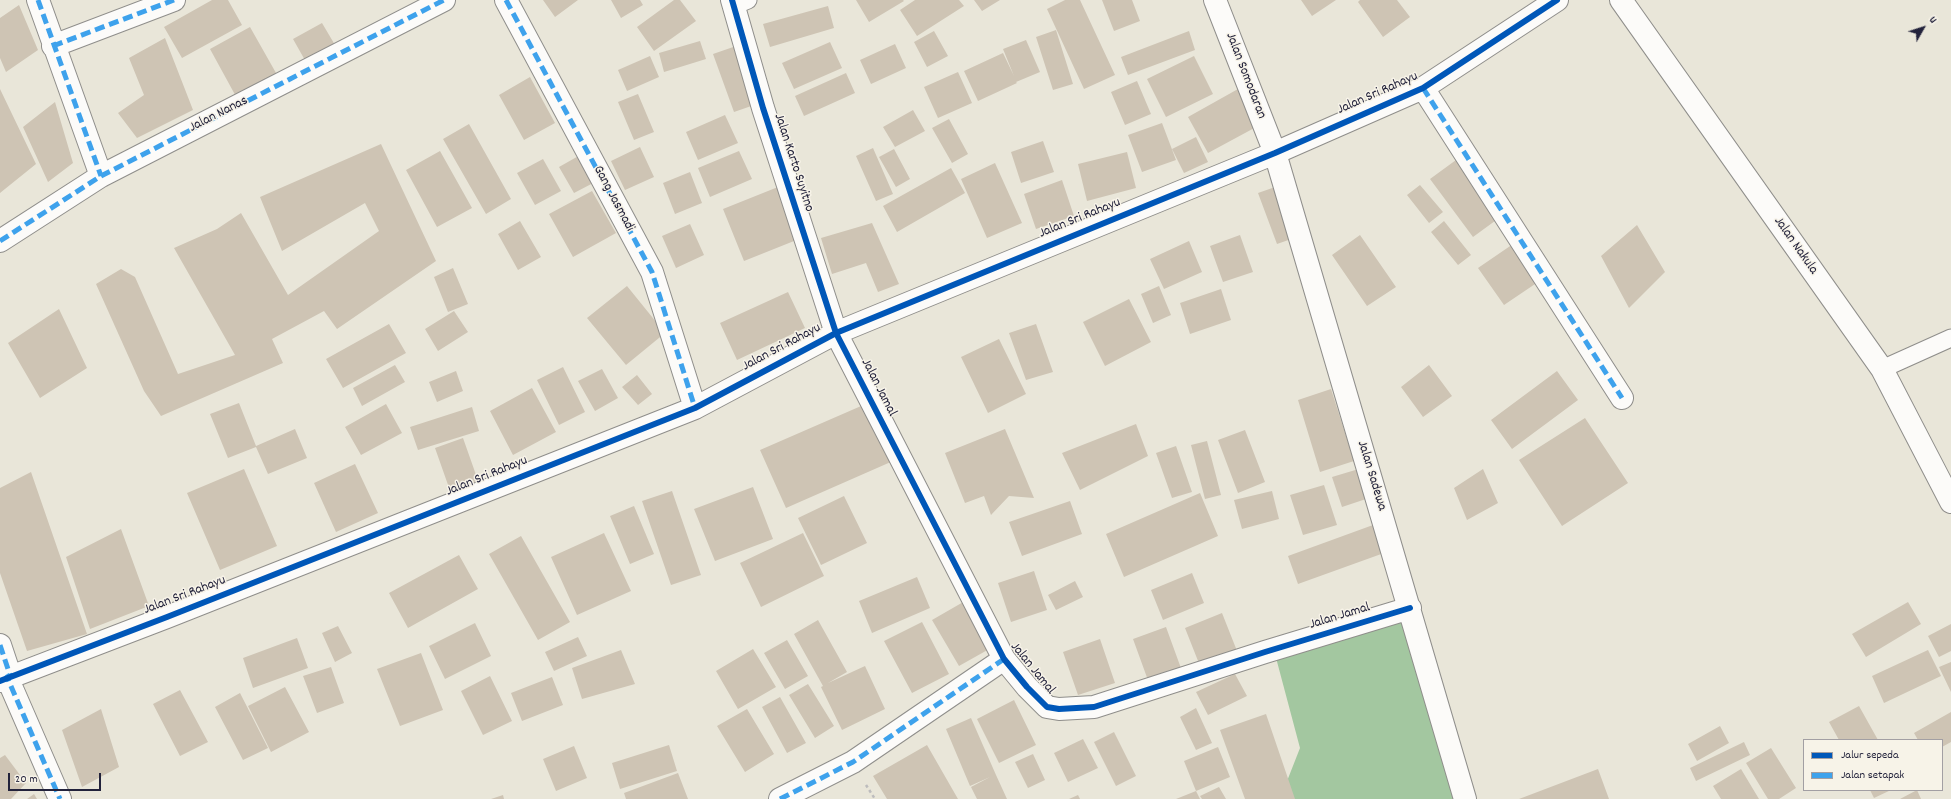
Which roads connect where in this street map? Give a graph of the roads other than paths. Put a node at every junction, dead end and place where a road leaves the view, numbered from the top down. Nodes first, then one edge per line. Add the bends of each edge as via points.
1 (38, 0) edge
2 (174, 0) edge
3 (444, 0) edge
4 (506, 0) edge
5 (1215, 0) edge
6 (1557, 0) edge
7 (1621, 0) edge
8 (738, 2) edge
9 (53, 46) junction
10 (1423, 88) junction
11 (1275, 153) junction
12 (101, 176) junction
13 (0, 241) edge
14 (836, 332) junction
15 (1951, 338) edge
16 (1882, 369) junction
17 (1622, 398) dead end
18 (695, 408) junction
19 (1951, 502) edge
20 (1410, 608) junction
21 (0, 644) edge
22 (1004, 659) junction
23 (3, 679) edge
24 (60, 799) edge
25 (780, 799) edge
26 (1464, 799) edge

1 - 9 street
2 - 9 street
3 - 12 street, Jalan Nanas
4 - 18 street, Gang Jasmadi via 652,272
5 - 11 street, Jalan Somodaran
6 - 10 street, Jalan Sri Rahayu
7 - 16 street, Jalan Nakula
8 - 14 street, Jalan Karto Suyitno via 763,108
9 - 12 street
10 - 11 street, Jalan Sri Rahayu
10 - 17 street
11 - 14 street, Jalan Sri Rahayu
11 - 20 street, Jalan Sadewa
12 - 13 street, Jalan Nanas
14 - 18 street, Jalan Sri Rahayu
14 - 22 street, Jalan Jamal
15 - 16 lane
16 - 19 street, Jalan Nakula
18 - 23 street, Jalan Sri Rahayu via 167,617
20 - 22 street, Jalan Jamal via 1094,707 1047,707
20 - 26 street, Jalan Sadewa
21 - 23 street via 10,675
22 - 25 street via 853,762
23 - 24 street

